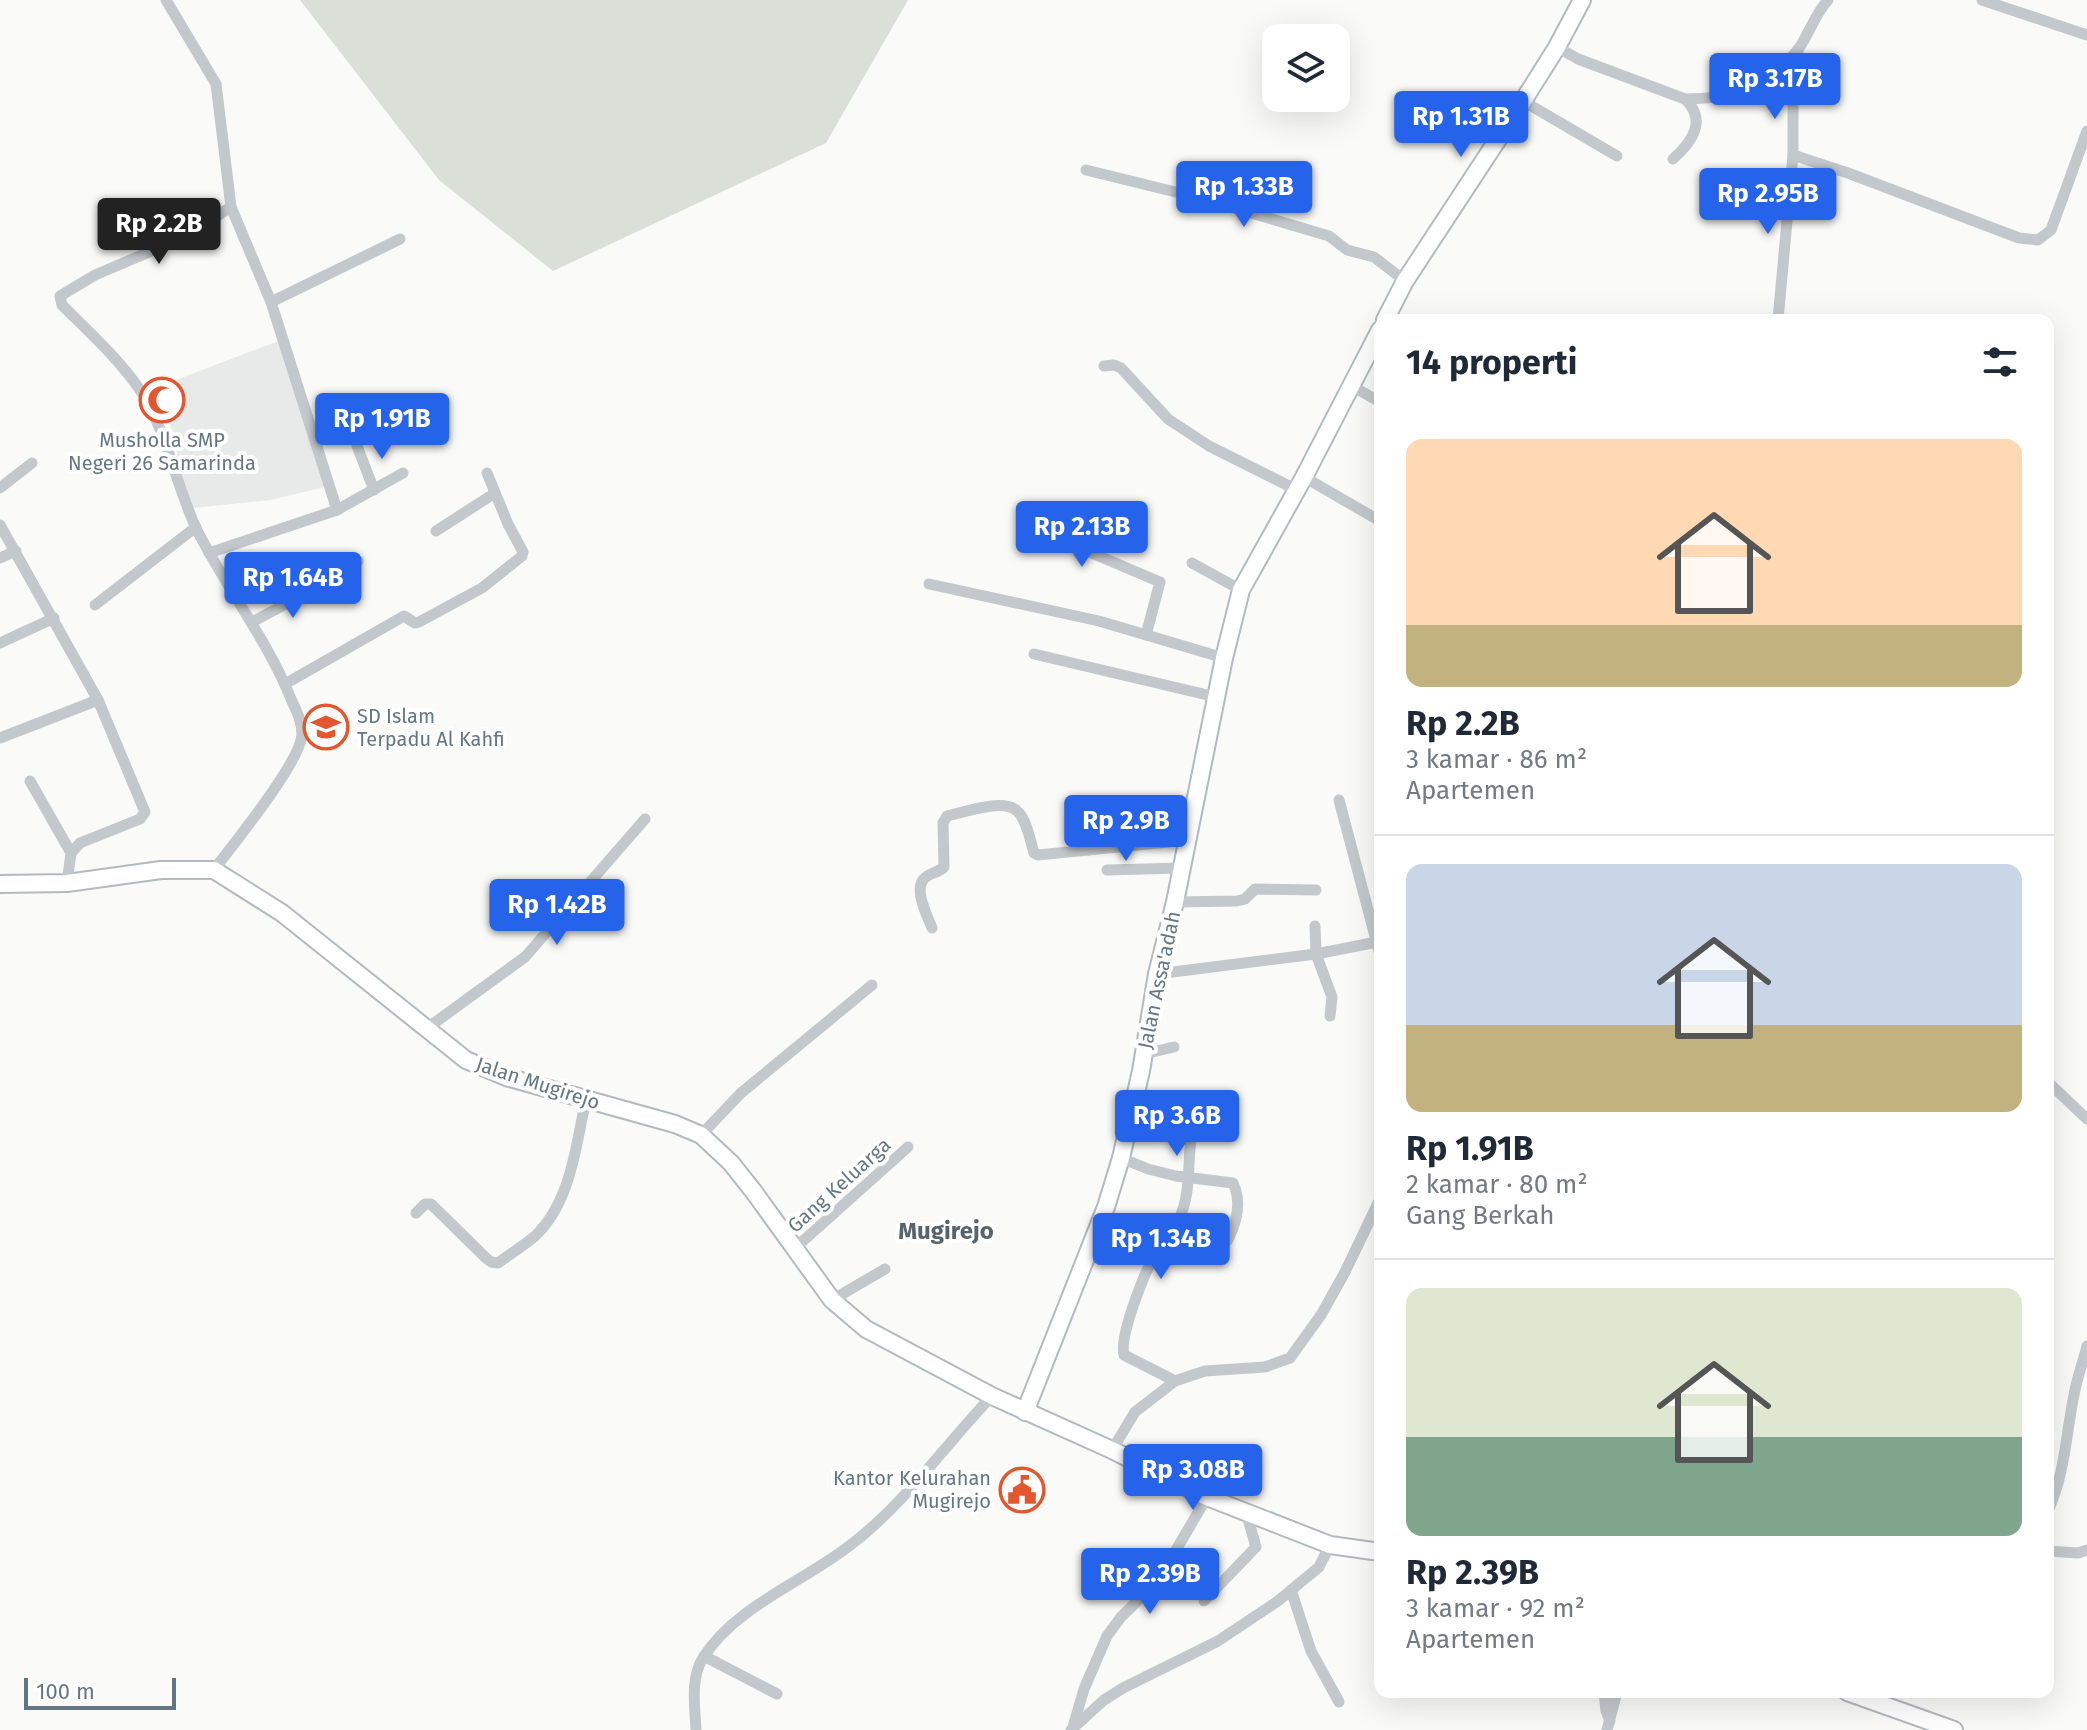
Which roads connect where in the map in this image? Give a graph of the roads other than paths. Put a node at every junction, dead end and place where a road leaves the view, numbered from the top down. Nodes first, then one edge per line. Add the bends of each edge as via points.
1 (166, 0) edge
2 (1582, 0) edge
3 (1828, 0) edge
4 (1982, 0) edge
5 (2087, 35) edge
6 (1557, 47) junction
7 (1798, 49) junction
8 (1685, 99) junction
9 (1523, 101) junction
10 (2087, 131) edge
11 (1793, 155) junction
12 (1617, 156) dead end
13 (1673, 159) dead end
14 (1086, 170) dead end
15 (231, 207) junction
16 (400, 239) dead end
17 (1405, 281) junction
18 (271, 302) junction
19 (1388, 314) edge
20 (1779, 314) edge
21 (1374, 342) edge
22 (1104, 366) dead end
23 (1352, 386) junction
24 (1374, 399) edge
25 (357, 446) dead end
26 (32, 463) dead end
27 (403, 473) dead end
28 (487, 473) dead end
29 (1300, 484) junction
30 (0, 488) edge
31 (374, 490) junction
32 (495, 493) junction
33 (337, 510) junction
34 (1101, 511) dead end
35 (1374, 518) edge
36 (0, 525) edge
37 (196, 527) junction
38 (436, 531) dead end
39 (16, 551) junction
40 (209, 553) junction
41 (0, 558) edge
42 (358, 561) dead end
43 (1192, 563) dead end
44 (929, 584) dead end
45 (1241, 590) junction
46 (95, 605) dead end
47 (54, 618) junction
48 (252, 622) junction
49 (1146, 635) junction
50 (0, 643) edge
51 (1034, 654) dead end
52 (1224, 658) junction
53 (285, 684) junction
54 (1216, 697) junction
55 (98, 700) junction
56 (0, 738) edge
57 (30, 781) dead end
58 (1339, 800) dead end
59 (1070, 805) dead end
60 (645, 819) dead end
61 (1188, 840) junction
62 (1088, 850) junction
63 (71, 853) junction
64 (1182, 868) junction
65 (214, 870) junction
66 (1107, 870) dead end
67 (67, 883) junction
68 (0, 884) edge
69 (1316, 890) dead end
70 (1175, 902) junction
71 (1315, 926) dead end
72 (932, 928) dead end
73 (1374, 931) edge
74 (1374, 943) edge
75 (1316, 954) junction
76 (1157, 974) junction
77 (872, 985) dead end
78 (1330, 1016) dead end
79 (426, 1029) junction
80 (1174, 1047) dead end
81 (1144, 1054) junction
82 (2054, 1088) edge
83 (586, 1099) junction
84 (2087, 1119) edge
85 (1231, 1128) dead end
86 (701, 1135) junction
87 (908, 1147) dead end
88 (1121, 1158) junction
89 (1189, 1178) junction
90 (1374, 1212) edge
91 (416, 1213) dead end
92 (1228, 1240) dead end
93 (794, 1249) junction
94 (885, 1269) dead end
95 (832, 1300) junction
96 (2087, 1346) edge
97 (1175, 1381) junction
98 (992, 1396) junction
99 (1025, 1412) junction
100 (1112, 1450) junction
101 (1207, 1497) junction
102 (2054, 1498) edge
103 (1246, 1512) junction
104 (1330, 1545) junction
105 (2087, 1550) edge
106 (1374, 1551) edge
107 (2054, 1551) edge
108 (1291, 1590) junction
109 (1204, 1601) dead end
110 (704, 1656) junction
111 (777, 1694) dead end
112 (1605, 1698) edge
113 (1615, 1698) edge
114 (1864, 1698) edge
115 (1339, 1702) dead end
116 (1608, 1726) edge
117 (1072, 1729) edge
118 (696, 1730) edge
119 (1954, 1730) edge

1 - 15 street via 216,84
2 - 6 street
3 - 7 street
4 - 5 street
6 - 8 street
6 - 9 street
7 - 8 street via 1746,91
7 - 11 street
8 - 13 street via 1698,119 1685,149
9 - 12 street
9 - 17 street
10 - 11 street via 2051,230 2038,240 2019,238
11 - 20 street
14 - 17 street via 1329,236 1347,250 1374,257
15 - 18 street
15 - 37 street via 182,238 60,296 62,305 138,387 151,409
16 - 18 street
17 - 19 street
18 - 33 street
21 - 23 street, Jalan Assa'adah
22 - 29 street via 1121,368 1168,419 1209,446
23 - 24 street
23 - 29 street, Jalan Assa'adah
25 - 31 street
26 - 30 street
27 - 31 street
28 - 32 street
29 - 35 street
29 - 45 street, Jalan Assa'adah
31 - 33 street
32 - 38 street
32 - 53 street via 522,556 482,588 417,623 404,616
33 - 40 street
34 - 49 street via 1087,551 1160,581
36 - 39 street
37 - 40 street
37 - 46 street
39 - 41 street
39 - 47 street
40 - 48 street
42 - 48 street
43 - 45 street
44 - 49 street
45 - 52 street, Jalan Assa'adah
47 - 50 street
47 - 55 street
48 - 53 street
49 - 52 street
51 - 54 street
52 - 54 street, Jalan Assa'adah
53 - 65 street via 300,721 300,744
54 - 61 street, Jalan Assa'adah
55 - 56 street
55 - 63 street via 145,812 140,819 80,843
57 - 63 street
58 - 73 street
59 - 62 street via 1079,808
60 - 79 street via 525,957
61 - 62 street
61 - 64 street, Jalan Assa'adah
62 - 72 street via 1034,853 1022,818 1011,807 947,816 944,867 921,883
63 - 67 street
64 - 66 street
64 - 70 street, Jalan Assa'adah
65 - 67 street via 161,870
65 - 79 street, Jalan Mugirejo via 282,913
67 - 68 street
69 - 70 street via 1255,889 1237,901
70 - 76 street, Jalan Assa'adah
71 - 75 street
74 - 75 street
75 - 76 street
75 - 78 street via 1332,997
76 - 81 street, Jalan Assa'adah
77 - 86 street via 741,1093
79 - 83 street, Jalan Mugirejo via 480,1067
80 - 81 street
81 - 88 street, Jalan Assa'adah
82 - 84 street
83 - 86 street, Jalan Mugirejo
83 - 91 street via 559,1201 534,1236 498,1263 486,1258 431,1204
85 - 89 street via 1198,1123 1193,1127
86 - 93 street, Jalan Mugirejo via 731,1163
87 - 93 street, Gang Keluarga
88 - 89 street
88 - 99 street, Jalan Assa'adah
89 - 92 street via 1233,1183 1238,1207
89 - 97 street via 1180,1218 1144,1276 1122,1350
90 - 97 street via 1321,1315 1290,1358
93 - 95 street, Jalan Mugirejo
94 - 95 street
95 - 98 street, Jalan Mugirejo via 866,1329
96 - 102 street
97 - 100 street via 1135,1412
98 - 99 street, Jalan Mugirejo
98 - 110 street via 877,1523 733,1624
99 - 100 street, Jalan Mugirejo
100 - 101 street, Jalan Mugirejo
101 - 103 street, Jalan Mugirejo
101 - 117 street via 1158,1581 1107,1636
103 - 104 street, Jalan Mugirejo
103 - 109 street via 1256,1547
104 - 106 street, Jalan Mugirejo
104 - 108 street via 1319,1567
105 - 107 street
108 - 115 street via 1311,1651
108 - 117 street via 1218,1641 1113,1694
110 - 111 street
110 - 118 street via 696,1676
112 - 116 street
113 - 116 street
114 - 119 street

